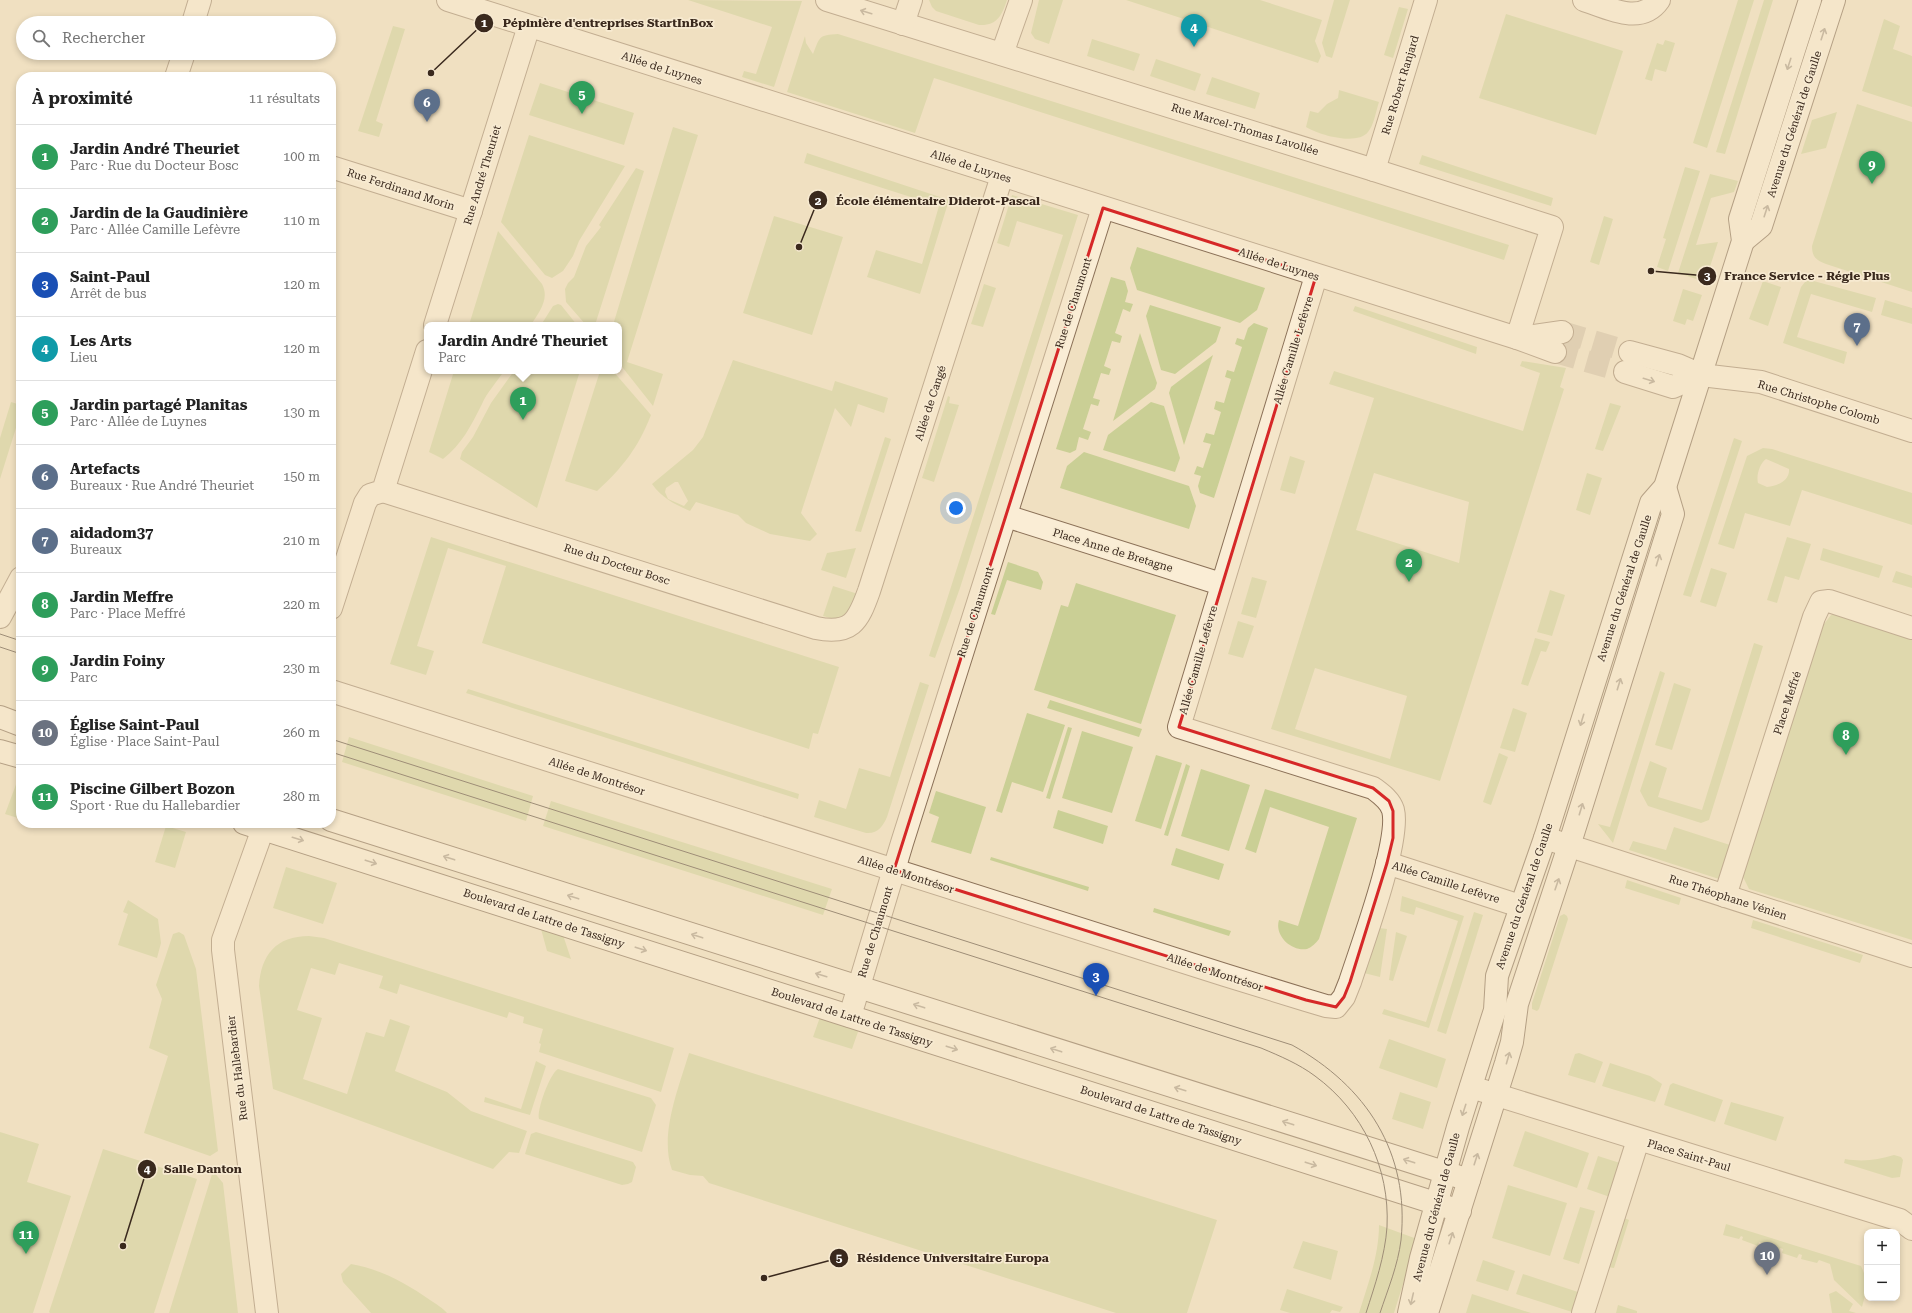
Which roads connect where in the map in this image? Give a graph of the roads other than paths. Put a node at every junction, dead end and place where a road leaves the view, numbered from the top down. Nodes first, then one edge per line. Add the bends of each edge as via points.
1 (200, 0) edge
2 (448, 0) edge
3 (826, 0) edge
4 (911, 0) edge
5 (1020, 0) edge
6 (1426, 0) edge
7 (1584, 0) edge
8 (1659, 0) edge
9 (1810, 0) edge
10 (1834, 0) edge
11 (195, 16) edge
12 (903, 24) junction
13 (529, 26) junction
14 (1002, 54) junction
15 (182, 60) edge
16 (178, 72) edge
17 (336, 169) edge
18 (1374, 170) junction
19 (1002, 176) junction
20 (1103, 208) junction
21 (471, 211) junction
22 (1743, 241) junction
23 (1316, 276) junction
24 (436, 322) edge
25 (1562, 332) tunnel mouth
26 (1517, 338) junction
27 (1555, 352) tunnel mouth
28 (424, 361) edge
29 (1627, 362) tunnel mouth
30 (1700, 375) junction
31 (1912, 431) edge
32 (1665, 487) junction
33 (383, 491) junction
34 (1006, 516) junction
35 (1221, 584) junction
36 (14, 587) edge
37 (336, 593) edge
38 (0, 617) edge
39 (850, 626) joint
40 (1912, 628) edge
41 (336, 693) edge
42 (0, 717) edge
43 (16, 723) edge
44 (0, 750) edge
45 (16, 755) edge
46 (336, 822) edge
47 (256, 828) edge
48 (266, 828) edge
49 (1545, 838) junction
50 (1569, 846) junction
51 (1387, 863) junction
52 (894, 870) junction
53 (1725, 896) junction
54 (1520, 906) junction
55 (1912, 956) edge
56 (858, 987) junction
57 (850, 1016) junction
58 (1471, 1087) junction
59 (1496, 1095) junction
60 (1638, 1140) junction
61 (1446, 1173) junction
62 (1469, 1180) junction
63 (1437, 1204) junction
64 (1460, 1211) junction
65 (1912, 1229) edge
66 (267, 1313) edge
67 (1409, 1313) edge
68 (1427, 1313) edge
69 (1583, 1313) edge

1 - 11 street
2 - 13 street, Allée de Luynes
12 -> 3 street, Rue Marcel-Thomas Lavollée
4 - 12 street
5 - 14 street
6 - 18 street, Rue Robert Ranjard
7 - 8 street via 1630,14 1653,9
9 -> 22 street, Avenue du Général de Gaulle via 1740,219
22 -> 10 street, Avenue du Général de Gaulle via 1761,226
12 - 14 street, Rue Marcel-Thomas Lavollée
13 - 19 street, Allée de Luynes
13 - 21 street, Rue André Theuriet
14 - 18 street, Rue Marcel-Thomas Lavollée
15 - 16 street
17 - 21 street, Rue Ferdinand Morin
18 - 26 street, Rue Marcel-Thomas Lavollée via 1552,227
19 - 20 street, Allée de Luynes
19 - 39 street, Allée de Cangé via 869,592 858,617
20 - 23 street, Allée de Luynes
20 - 34 street, Rue de Chaumont
21 - 24 street, Rue André Theuriet
22 - 30 street, Avenue du Général de Gaulle
23 - 26 street, Allée de Luynes
23 - 35 street, Allée Camille Lefèvre
25 - 26 street, Allée de Luynes
26 - 27 street, Allée de Luynes
28 - 33 street
29 - 30 street via 1678,364
30 - 31 street, Rue Christophe Colomb via 1760,382
30 - 32 street, Avenue du Général de Gaulle
32 -> 49 street, Avenue du Général de Gaulle via 1651,503
50 -> 32 street, Avenue du Général de Gaulle via 1673,514
33 - 37 street via 370,495 365,503
33 - 39 street, Rue du Docteur Bosc via 816,628 831,631 843,630
34 - 35 street, Place Anne de Bretagne
34 - 52 street, Rue de Chaumont
35 - 51 street, Allée Camille Lefèvre via 1179,727 1373,788 1388,801 1393,811 1393,838
36 - 38 street
40 - 53 street, Place Meffré via 1829,601 1821,602
41 - 52 street, Allée de Montrésor
42 - 43 street
44 - 45 street
56 -> 46 street
47 - 66 street, Rue du Hallebardier via 223,950
48 -> 57 street, Boulevard de Lattre de Tassigny
49 - 50 street, Rue Théophane Vénien
49 - 54 street, Avenue du Général de Gaulle
50 - 53 street, Rue Théophane Vénien
59 -> 50 street, Avenue du Général de Gaulle via 1512,1042 1517,1004
51 - 52 street, Allée de Montrésor via 1350,982 1344,997 1336,1007 1306,1000
51 - 54 street, Allée Camille Lefèvre
52 - 56 street, Rue de Chaumont
53 - 55 street, Rue Théophane Vénien
54 - 58 street, Avenue du Général de Gaulle via 1497,976 1495,1010
56 - 57 street, Rue de Chaumont
61 -> 56 street
57 -> 63 street, Boulevard de Lattre de Tassigny
58 - 59 street
58 -> 61 street, Avenue du Général de Gaulle
59 - 60 street
62 -> 59 street, Avenue du Général de Gaulle
60 - 65 street, Place Saint-Paul via 1900,1220
60 - 69 street, Place Saint-Paul
61 - 62 street
61 - 63 street, Avenue du Général de Gaulle
62 - 64 street, Avenue du Général de Gaulle
63 - 64 street, Boulevard de Lattre de Tassigny
63 -> 67 street, Avenue du Général de Gaulle via 1421,1258
68 -> 64 street, Avenue du Général de Gaulle

